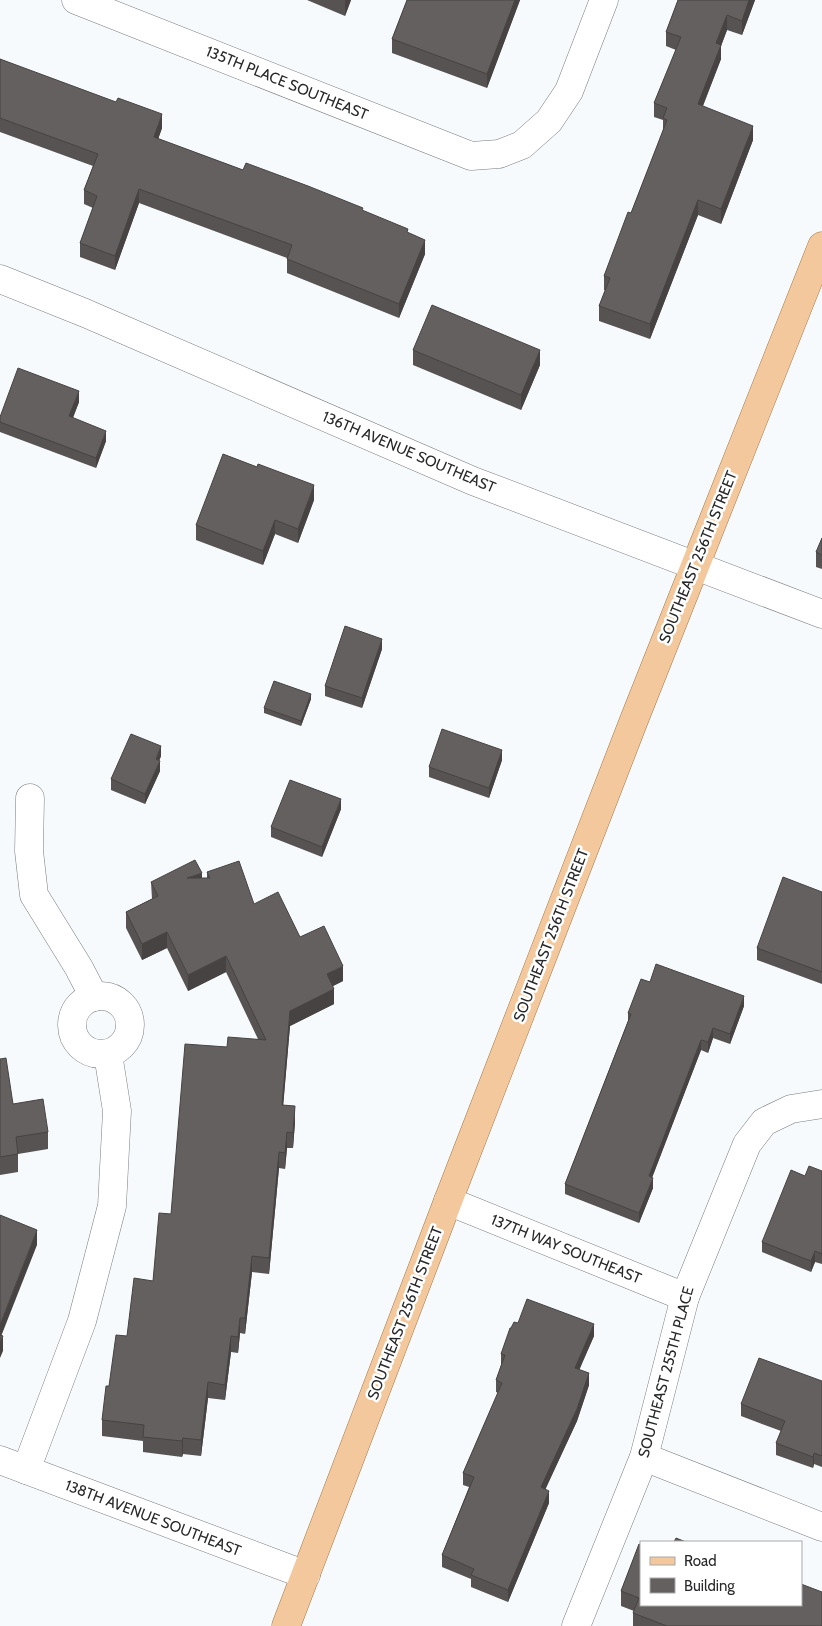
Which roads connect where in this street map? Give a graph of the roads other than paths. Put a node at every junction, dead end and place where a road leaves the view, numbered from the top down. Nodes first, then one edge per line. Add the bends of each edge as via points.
1 (76, 0) edge
2 (604, 0) edge
3 (822, 246) edge
4 (0, 279) edge
5 (695, 566) junction
6 (822, 614) edge
7 (30, 798) dead end
8 (94, 997) junction
9 (108, 1054) junction
10 (822, 1104) edge
11 (448, 1201) junction
12 (685, 1297) junction
13 (644, 1457) junction
14 (0, 1460) edge
15 (26, 1470) junction
16 (822, 1527) edge
17 (306, 1575) junction
18 (286, 1626) edge
19 (576, 1626) edge

1 - 2 street, 135TH PLACE SOUTHEAST via 471,156 499,154 522,145 549,121 569,91
3 - 5 main road, SOUTHEAST 256TH STREET
4 - 5 street, 136TH AVENUE SOUTHEAST via 85,312 473,481
5 - 6 street, 136TH AVENUE SOUTHEAST
5 - 11 main road, SOUTHEAST 256TH STREET
7 - 8 street via 29,851 34,895
8 - 9 street via 76,1010 73,1033 87,1051
8 - 9 street via 116,1000 130,1018 127,1040
9 - 15 street via 117,1111 112,1206 82,1321
10 - 12 street, SOUTHEAST 255TH PLACE via 791,1109 764,1122 747,1144
11 - 12 street, 137TH WAY SOUTHEAST
11 - 17 main road, SOUTHEAST 256TH STREET
12 - 13 street, SOUTHEAST 255TH PLACE
13 - 16 street
13 - 19 street, SOUTHEAST 255TH PLACE
14 - 15 street, 138TH AVENUE SOUTHEAST
15 - 17 street, 138TH AVENUE SOUTHEAST
17 - 18 main road, SOUTHEAST 256TH STREET

